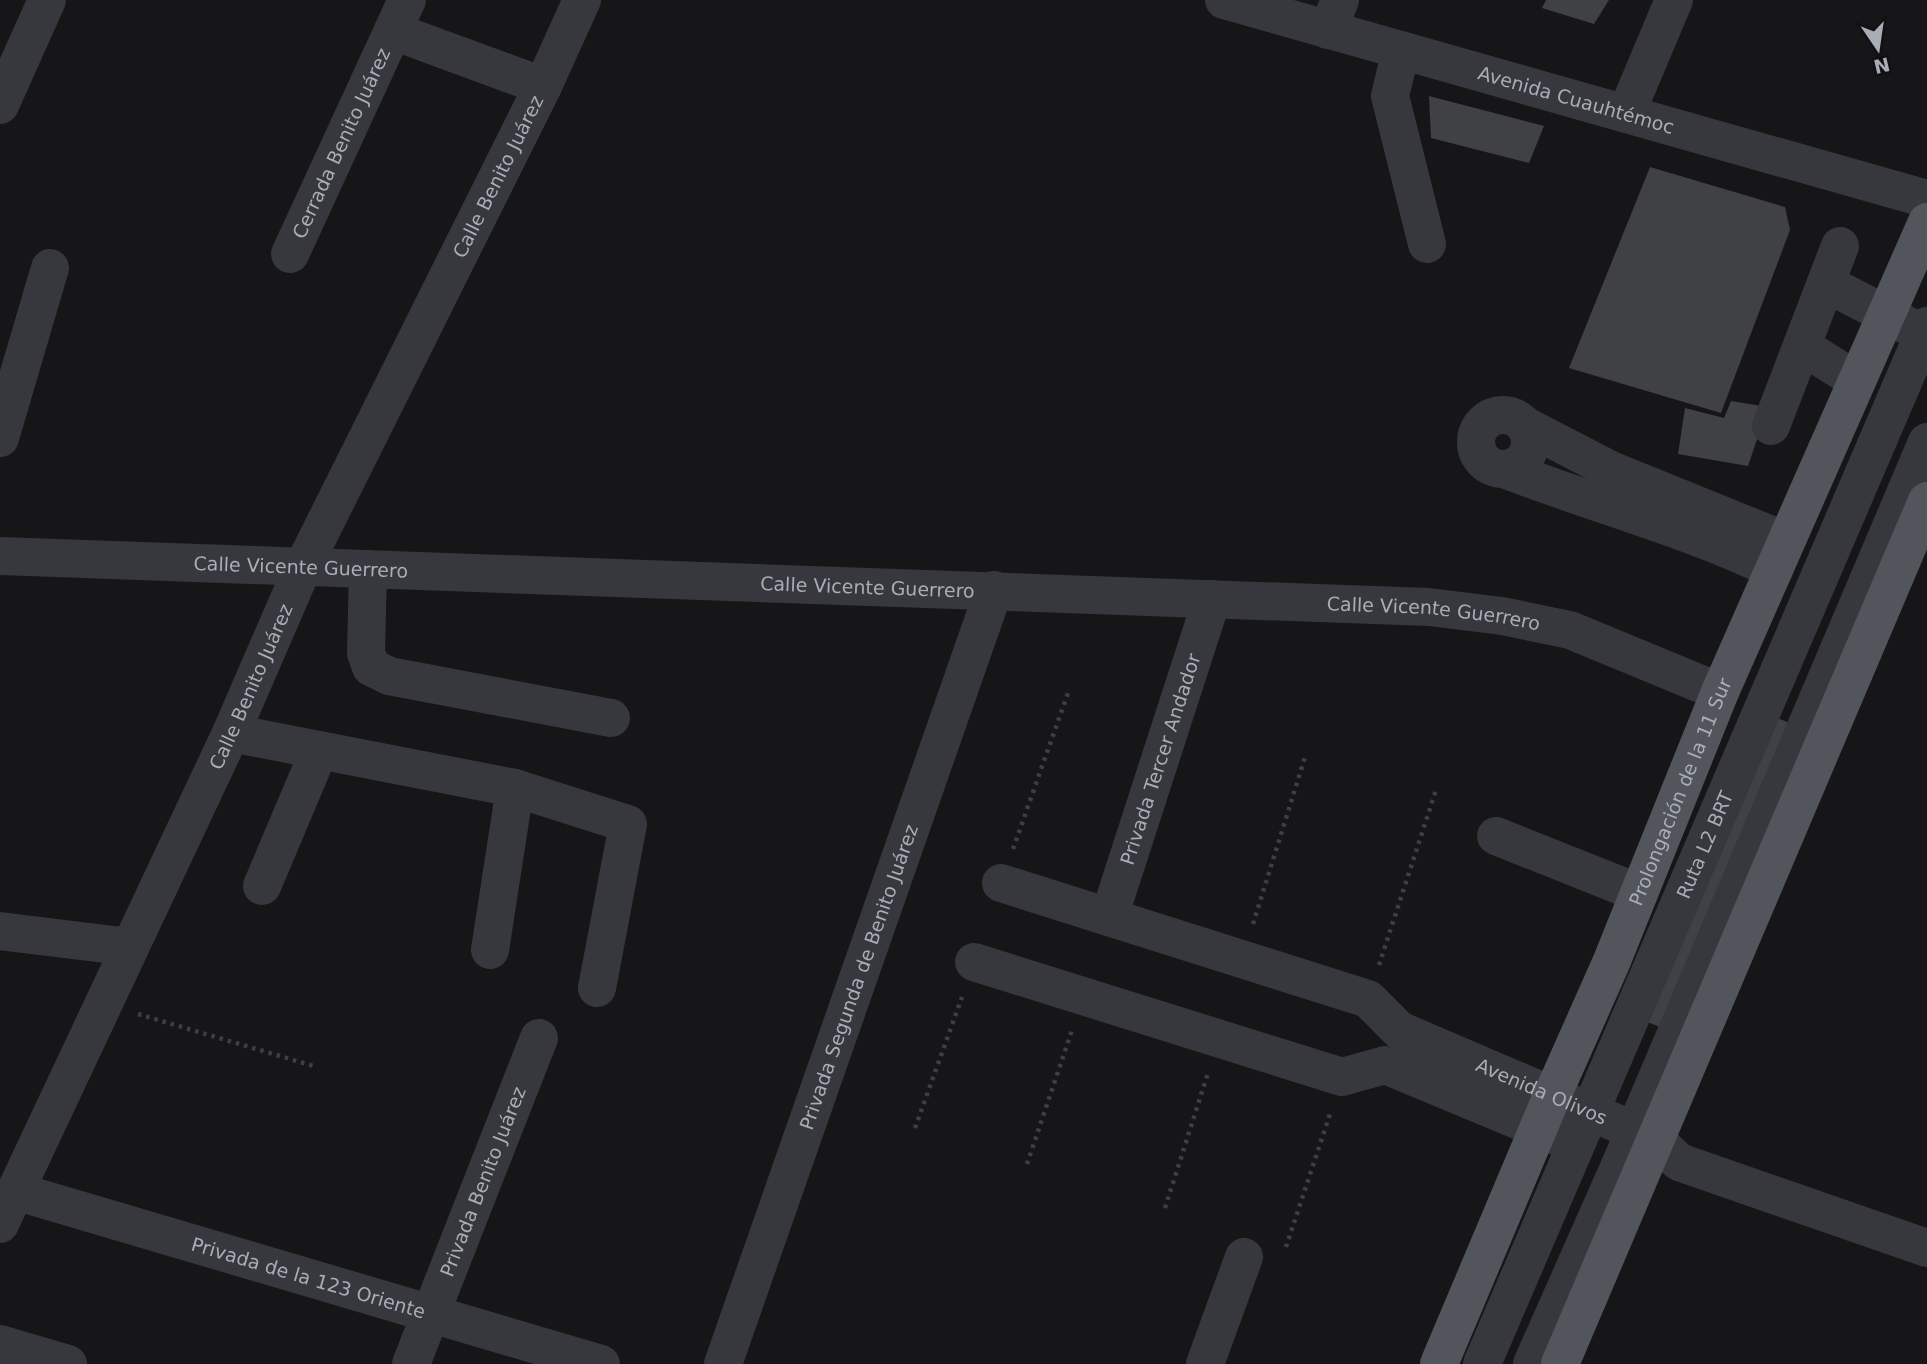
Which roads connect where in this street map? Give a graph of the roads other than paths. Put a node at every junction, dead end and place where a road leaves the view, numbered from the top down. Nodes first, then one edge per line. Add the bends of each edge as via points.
1 (47, 0) edge
2 (582, 0) edge
3 (1224, 0) edge
4 (1674, 0) edge
5 (400, 15) edge
6 (1334, 15) edge
7 (1401, 50) junction
8 (543, 86) junction
9 (0, 105) edge
10 (1626, 114) junction
11 (1927, 199) edge
12 (1927, 222) edge
13 (1427, 244) dead end
14 (1840, 246) dead end
15 (290, 254) dead end
16 (50, 268) dead end
17 (1827, 284) junction
18 (1886, 313) junction
19 (1926, 332) edge
20 (1802, 346) junction
21 (1857, 381) junction
22 (1770, 426) dead end
23 (0, 438) edge
24 (1927, 442) edge
25 (1927, 501) edge
26 (1780, 555) junction
27 (0, 556) edge
28 (303, 567) junction
29 (368, 569) junction
30 (994, 590) junction
31 (1212, 599) junction
32 (1720, 692) junction
33 (611, 718) dead end
34 (232, 733) junction
35 (318, 751) junction
36 (515, 788) junction
37 (1496, 836) dead end
38 (1001, 883) dead end
39 (262, 886) dead end
40 (1639, 893) junction
41 (1109, 917) junction
42 (0, 931) edge
43 (130, 947) junction
44 (490, 950) dead end
45 (974, 962) dead end
46 (597, 988) dead end
47 (1399, 1030) junction
48 (540, 1038) dead end
49 (1385, 1065) junction
50 (1545, 1112) junction
51 (1584, 1128) junction
52 (1646, 1154) junction
53 (8, 1208) edge
54 (1927, 1248) edge
55 (1244, 1257) dead end
56 (430, 1314) junction
57 (0, 1345) edge
58 (68, 1364) edge
59 (411, 1364) edge
60 (601, 1364) edge
61 (723, 1364) edge
62 (1205, 1364) edge
63 (1440, 1364) edge
64 (1482, 1364) edge
65 (1532, 1364) edge
66 (1560, 1364) edge

1 - 9 street
2 - 8 street, Calle Benito Juárez
3 - 6 street, Avenida Cuauhtémoc
4 - 10 street
5 - 8 street, Cerrada Benito Juárez
5 - 15 street, Cerrada Benito Juárez
6 - 7 street, Avenida Cuauhtémoc
7 - 10 street, Avenida Cuauhtémoc
7 - 13 street via 1390,96
8 - 28 street, Calle Benito Juárez
10 - 11 street, Avenida Cuauhtémoc
12 - 18 main road, Prolongación de la 11 Sur
14 - 17 street
16 - 23 street
17 - 18 street
17 - 20 street
18 - 19 street
18 - 21 main road, Prolongación de la 11 Sur
19 - 51 street, Ruta L2 BRT
20 - 21 street
20 - 22 street
21 - 26 main road, Prolongación de la 11 Sur
24 - 52 street
25 - 52 main road
26 - 26 street via 1748,557 1504,469 1524,458 1530,437 1526,426
26 - 32 main road, Prolongación de la 11 Sur
27 - 28 street, Calle Vicente Guerrero
28 - 29 street, Calle Vicente Guerrero
28 - 34 street, Calle Benito Juárez
29 - 30 street, Calle Vicente Guerrero
29 - 33 street via 366,653 371,667 389,676
30 - 31 street, Calle Vicente Guerrero
30 - 61 street, Privada Segunda de Benito Juárez
31 - 32 street, Calle Vicente Guerrero via 1429,607 1502,616 1570,630
31 - 41 street, Privada Tercer Andador
32 - 40 main road, Prolongación de la 11 Sur
34 - 35 street
34 - 43 street, Calle Benito Juárez
35 - 36 street
35 - 39 street
36 - 44 street
36 - 46 street via 628,824
37 - 40 street
38 - 41 street
40 - 50 main road, Prolongación de la 11 Sur
41 - 47 street via 1367,999
42 - 43 street
43 - 53 street, Calle Benito Juárez
45 - 49 street via 1342,1077
47 - 49 street
47 - 50 street, Avenida Olivos
48 - 56 street, Privada Benito Juárez
49 - 50 street
50 - 51 street, Avenida Olivos
50 - 63 main road, Prolongación de la 11 Sur
51 - 52 street, Avenida Olivos
51 - 64 street, Ruta L2 BRT
52 - 54 street, Avenida Olivos
52 - 65 street
52 - 66 main road
53 - 56 street, Privada de la 123 Oriente
55 - 62 street
56 - 59 street, Privada Benito Juárez
56 - 60 street, Privada de la 123 Oriente
57 - 58 street

